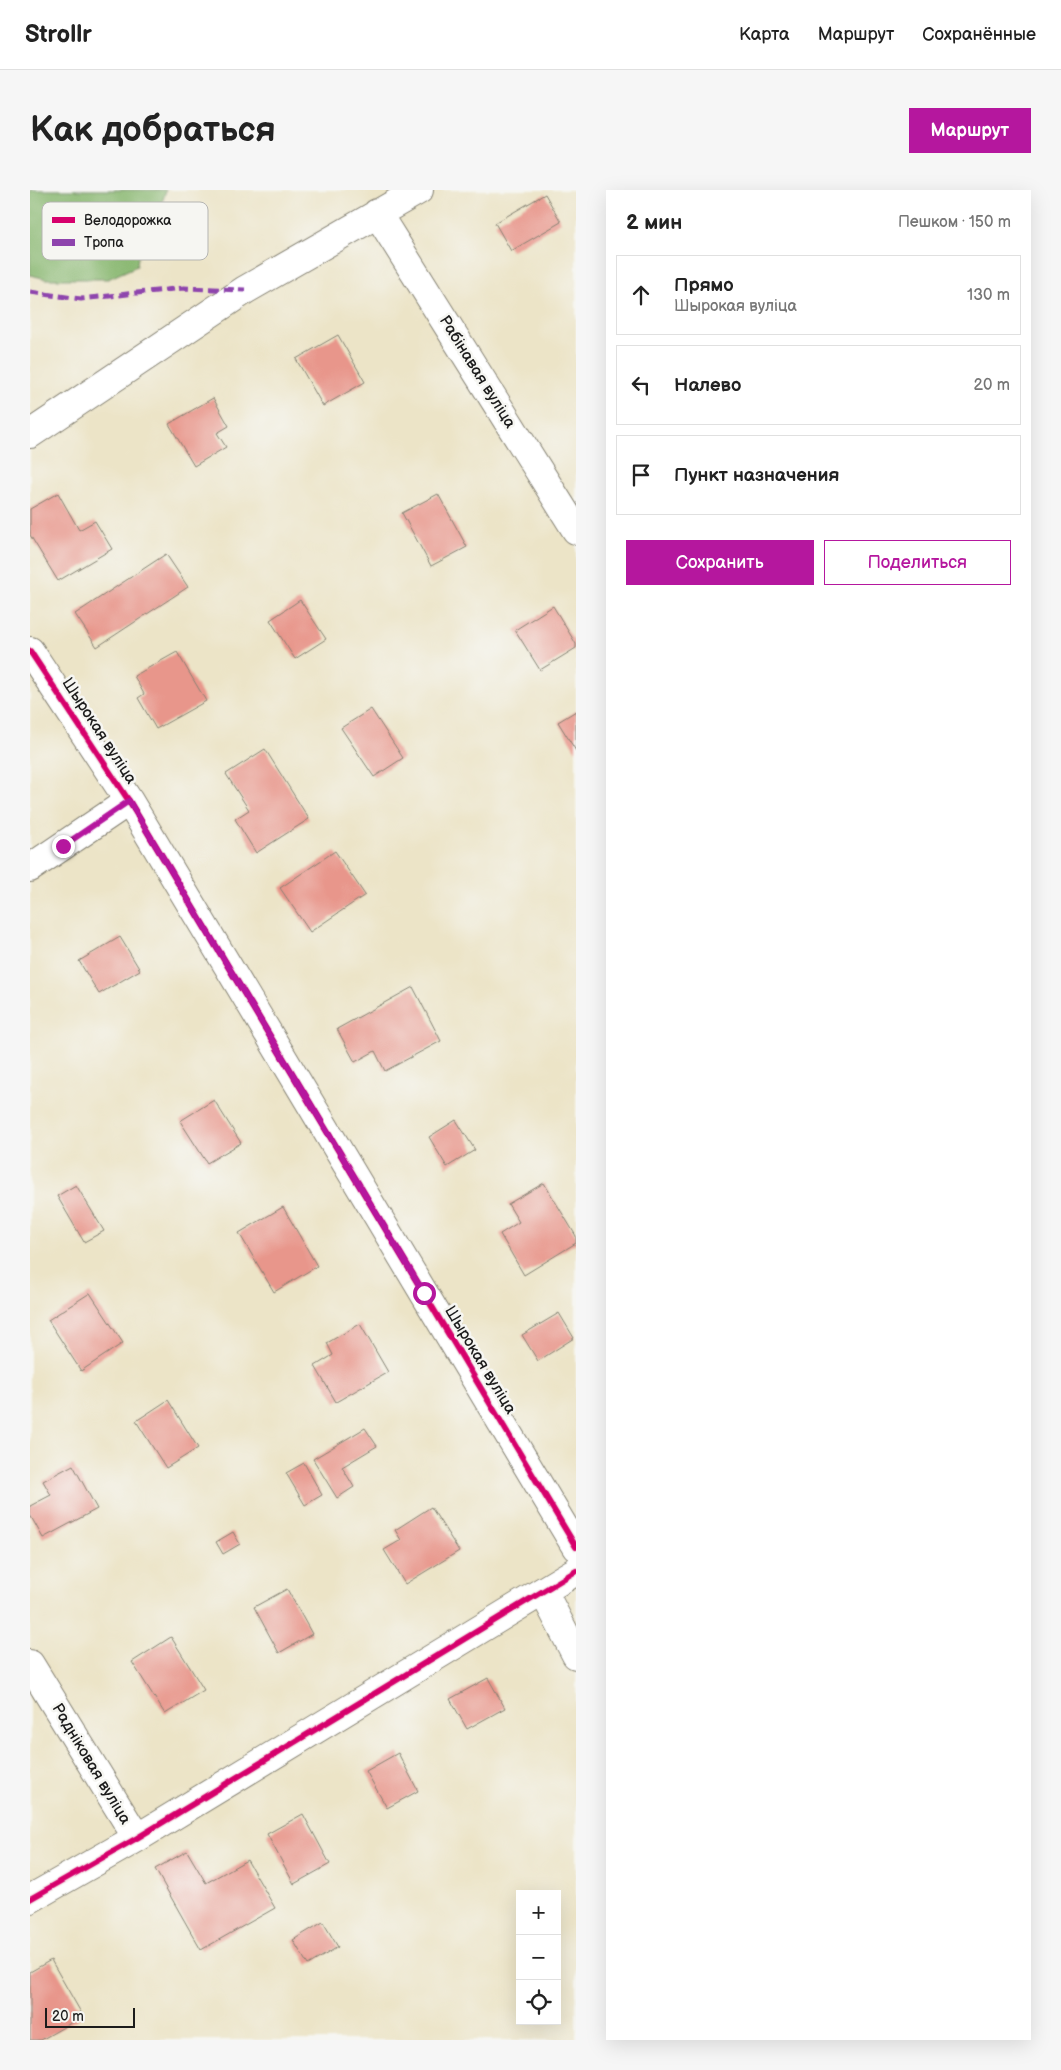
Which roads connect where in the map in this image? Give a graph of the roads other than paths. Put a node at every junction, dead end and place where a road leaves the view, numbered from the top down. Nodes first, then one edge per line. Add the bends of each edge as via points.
1 (418, 190) edge
2 (378, 213) junction
3 (30, 434) edge
4 (576, 530) edge
5 (30, 650) edge
6 (129, 801) junction
7 (30, 868) edge
8 (576, 1548) edge
9 (576, 1571) edge
10 (542, 1591) junction
11 (576, 1655) edge
12 (30, 1664) edge
13 (137, 1838) junction
14 (30, 1899) edge

1 - 2 street
2 - 3 street via 244,290
2 - 4 street, Рабінавая вуліца
5 - 6 street, Шырокая вуліца
6 - 7 street
6 - 8 street, Шырокая вуліца
9 - 10 street
10 - 11 street
10 - 13 street
12 - 13 street, Радніковая вуліца
13 - 14 street

